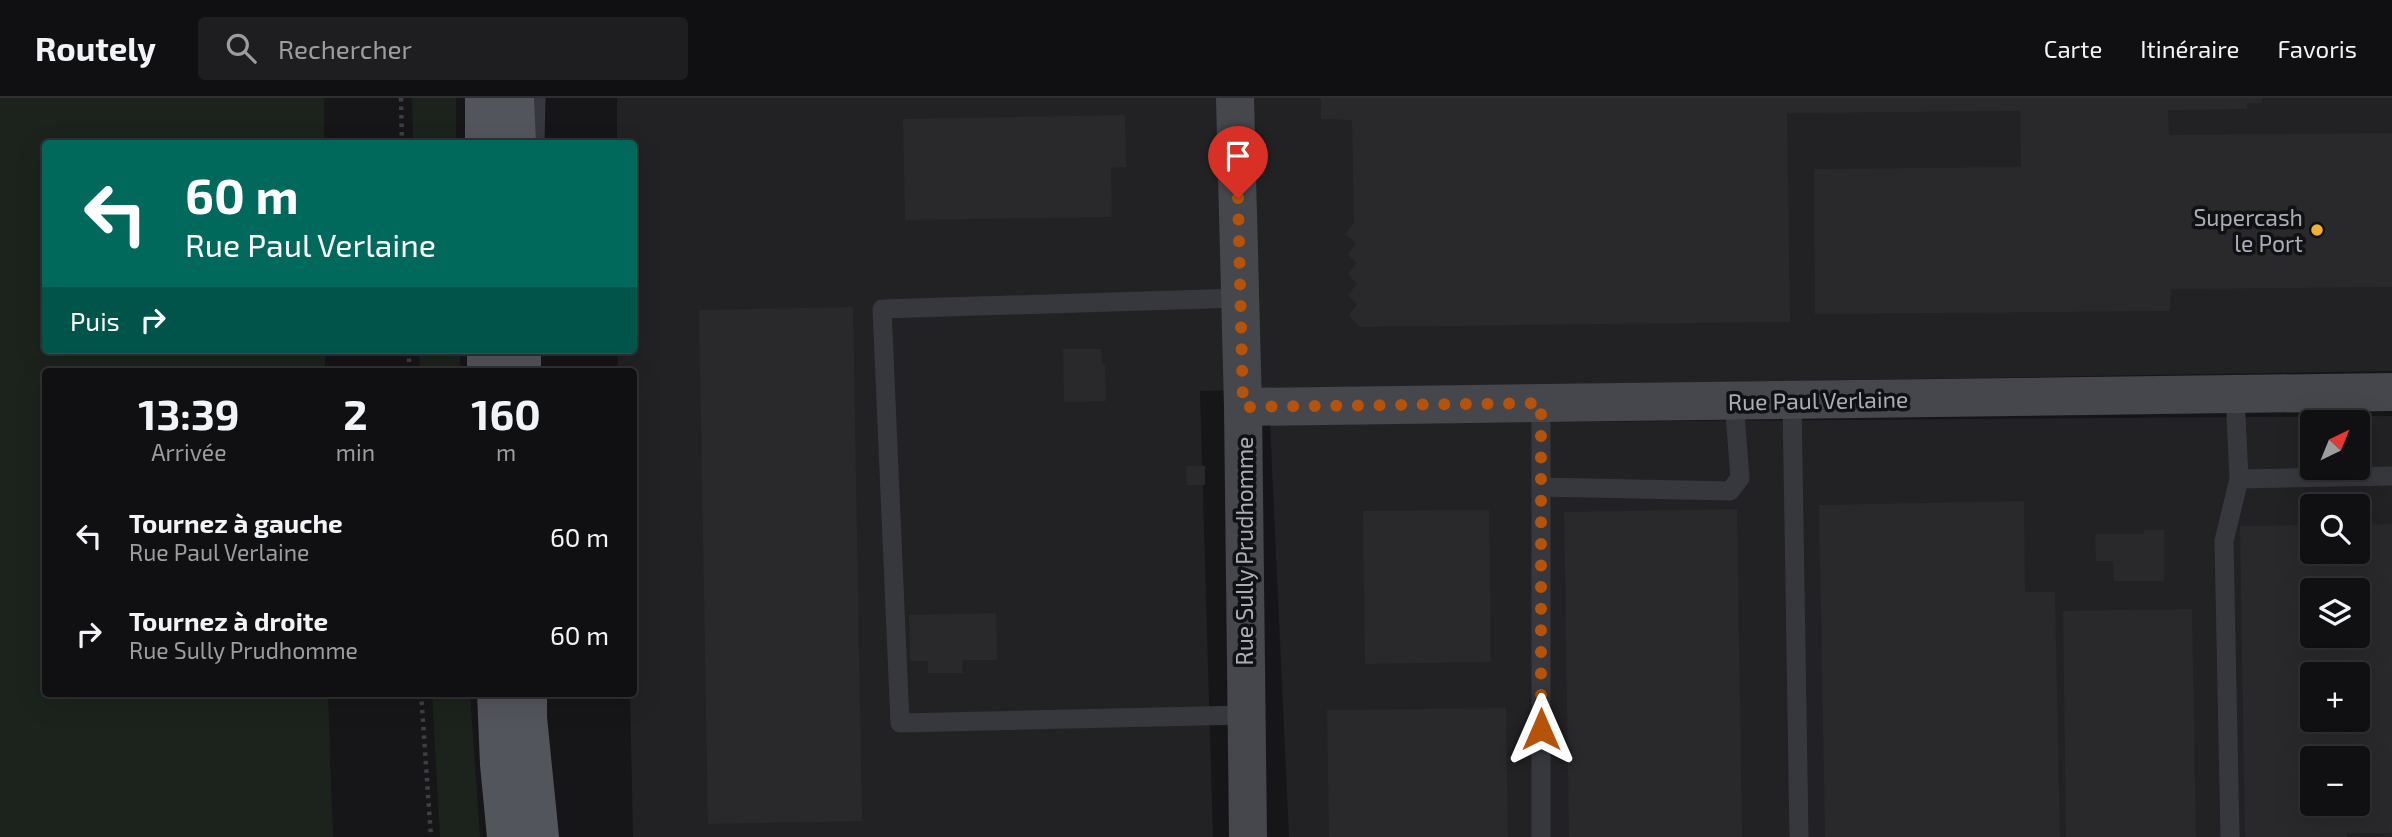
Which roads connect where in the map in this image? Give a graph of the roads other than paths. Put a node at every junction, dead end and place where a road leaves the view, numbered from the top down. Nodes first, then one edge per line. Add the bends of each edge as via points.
1 (484, 98) edge
2 (498, 98) edge
3 (515, 98) edge
4 (536, 98) edge
5 (1236, 98) edge
6 (484, 140) edge
7 (498, 140) edge
8 (517, 140) edge
9 (535, 140) edge
10 (1240, 298) junction
11 (2392, 392) edge
12 (2235, 394) junction
13 (1792, 400) junction
14 (1734, 401) junction
15 (1541, 403) junction
16 (1243, 407) junction
17 (2392, 476) edge
18 (2239, 480) junction
19 (1541, 487) junction
20 (496, 697) edge
21 (509, 697) edge
22 (528, 697) edge
23 (1245, 715) junction
24 (506, 837) edge
25 (522, 837) edge
26 (540, 837) edge
27 (1248, 837) edge
28 (1541, 837) edge
29 (1799, 837) edge
30 (2230, 837) edge

1 - 6 main road
2 - 7 lane
3 - 8 main road
4 - 9 lane
5 - 10 street, Rue Sully Prudhomme
10 - 16 street, Rue Sully Prudhomme
10 - 23 lane via 882,309 900,723
11 - 12 street, Rue Paul Verlaine
12 - 13 street, Rue Paul Verlaine
12 - 18 lane
13 - 14 street, Rue Paul Verlaine
13 - 29 lane
14 - 15 street, Rue Paul Verlaine
14 - 19 lane via 1740,478 1730,491
15 - 16 street, Rue Paul Verlaine
15 - 19 lane
16 - 23 street, Rue Sully Prudhomme
17 - 18 lane
18 - 30 lane via 2224,541
19 - 28 lane
20 - 24 main road
21 - 25 lane
22 - 26 main road
23 - 27 street, Rue Sully Prudhomme

